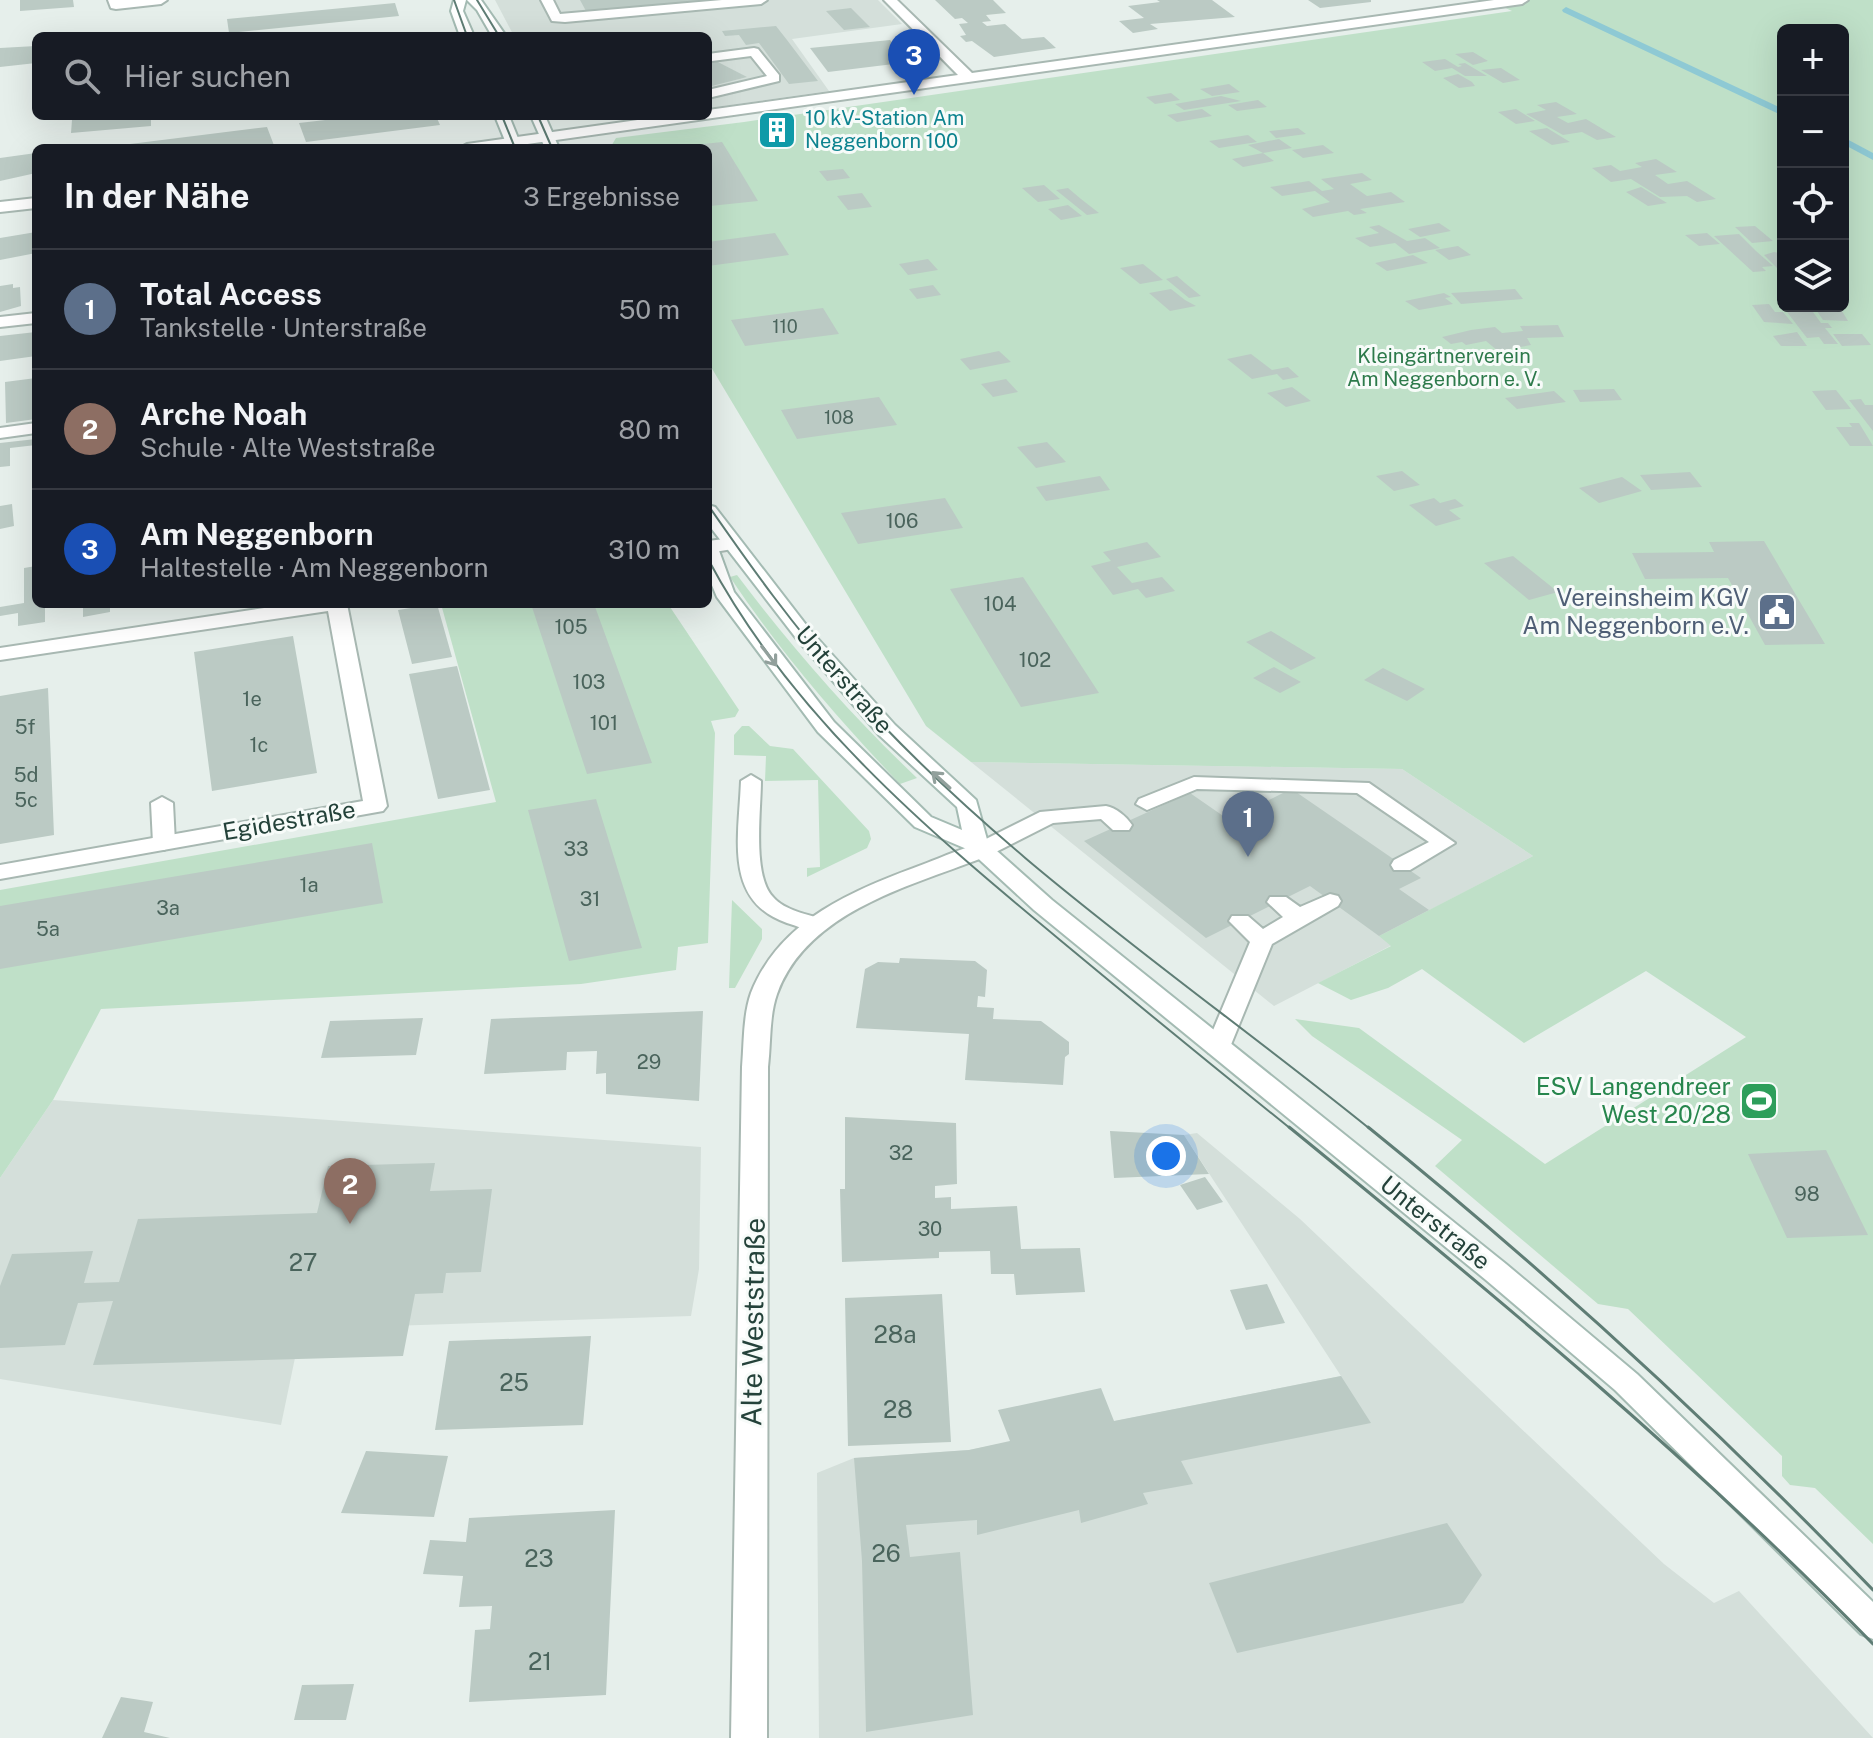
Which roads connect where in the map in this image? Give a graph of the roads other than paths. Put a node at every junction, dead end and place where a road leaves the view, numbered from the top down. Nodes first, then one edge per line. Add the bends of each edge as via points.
1 (161, 0) edge
2 (460, 0) edge
3 (473, 0) edge
4 (547, 0) edge
5 (761, 0) edge
6 (890, 0) edge
7 (1522, 0) edge
8 (115, 3) edge
9 (465, 32) edge
10 (497, 32) edge
11 (712, 57) dead end
12 (969, 78) junction
13 (729, 89) junction
14 (712, 93) edge
15 (747, 109) junction
16 (712, 113) edge
17 (504, 120) edge
18 (540, 120) edge
19 (674, 120) edge
20 (550, 142) edge
21 (514, 144) edge
22 (526, 144) edge
23 (32, 203) edge
24 (0, 207) edge
25 (32, 318) edge
26 (0, 322) edge
27 (32, 429) edge
28 (0, 433) edge
29 (712, 516) edge
30 (732, 544) junction
31 (712, 547) edge
32 (712, 559) edge
33 (308, 608) edge
34 (336, 608) edge
35 (0, 654) edge
36 (751, 781) dead end
37 (162, 803) dead end
38 (164, 843) junction
39 (979, 848) junction
40 (1402, 865) dead end
41 (0, 872) edge
42 (1330, 901) dead end
43 (1278, 902) dead end
44 (1298, 917) junction
45 (1240, 921) dead end
46 (816, 925) junction
47 (1262, 940) junction
48 (1218, 1047) junction
49 (1873, 1624) edge
50 (749, 1738) edge

1 - 8 street
2 - 9 street via 457,11
3 - 10 street
4 - 5 lane via 556,18
6 - 12 street
7 - 12 street
11 - 13 lane via 754,52 775,78
12 - 15 street
13 - 14 lane
13 - 15 lane
15 - 16 street
17 - 21 street
18 - 20 street
19 - 20 street
20 - 22 street
23 - 24 street
25 - 26 street
27 - 28 lane
29 - 30 street, Unterstraße
30 - 31 street
39 -> 30 street, Unterstraße via 968,805 887,730
32 -> 39 street, Unterstraße via 724,593 826,727 923,822
33 - 35 street, Egidestraße
34 - 38 street, Egidestraße via 375,806
36 - 46 lane via 751,870 761,900
37 - 38 lane
38 - 41 street, Egidestraße
39 - 40 lane via 1048,817 1114,818 1150,807 1194,783 1362,787 1444,843
39 - 46 street, Alte Weststraße
39 - 48 street, Unterstraße
42 - 44 lane
43 - 44 lane
44 - 47 lane
45 - 47 lane
46 - 50 street, Alte Weststraße via 786,955 764,994 755,1067
47 - 48 lane
48 - 49 street, Unterstraße via 1626,1382

